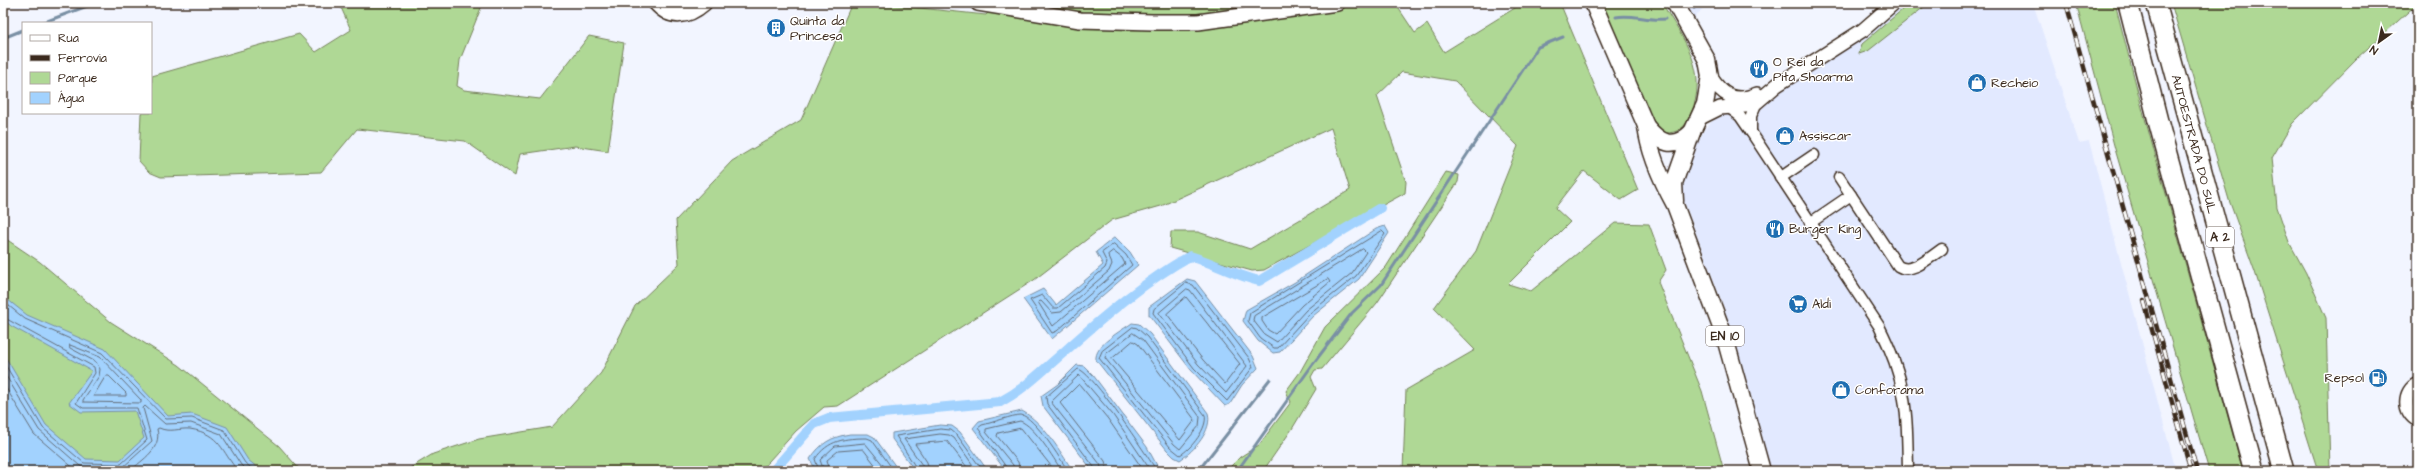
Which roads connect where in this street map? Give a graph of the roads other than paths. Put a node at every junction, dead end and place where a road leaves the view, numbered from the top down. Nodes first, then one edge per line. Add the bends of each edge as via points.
1 (656, 3) edge
2 (704, 3) edge
3 (978, 3) edge
4 (1337, 3) edge
5 (1593, 3) edge
6 (1675, 3) edge
7 (1894, 3) edge
8 (2128, 3) edge
9 (2156, 3) edge
10 (1710, 76) junction
11 (1777, 85) junction
12 (1757, 102) junction
13 (1728, 107) junction
14 (1696, 125) junction
15 (1646, 126) junction
16 (1751, 132) junction
17 (1814, 155) dead end
18 (1839, 177) dead end
19 (1780, 178) junction
20 (1851, 195) junction
21 (1675, 205) junction
22 (1810, 223) junction
23 (1942, 248) dead end
24 (2417, 383) edge
25 (2417, 421) edge
26 (1762, 471) edge
27 (1908, 471) edge
28 (2254, 471) edge
29 (2284, 471) edge

1 - 2 main road via 662,10 677,16 686,15
3 - 4 main road via 1080,20 1152,22 1198,22
5 - 15 main road, EN 10
6 - 10 main road, EN 10 via 1706,60
7 - 11 street via 1863,30
8 - 28 highway, A 2
9 - 29 highway, AUTOESTRADA DO SUL / A 2
10 - 11 street via 1728,97 1748,98
10 - 14 main road, EN 10 via 1709,91
11 - 12 street
12 - 13 street
12 - 16 street via 1751,116
13 - 14 street via 1720,108
13 - 16 street via 1740,116
14 - 15 main road, EN 10 via 1682,141 1665,142 1656,138
14 - 21 main road, EN 10 via 1674,183
15 - 21 main road, EN 10 via 1648,142
16 - 19 street
17 - 19 street
18 - 20 street
19 - 22 street
20 - 22 street
20 - 23 street via 1895,262 1903,270 1912,269
21 - 26 main road, EN 10 via 1726,338
22 - 27 street via 1879,326 1892,352 1906,401
24 - 25 street via 2407,398 2406,406

